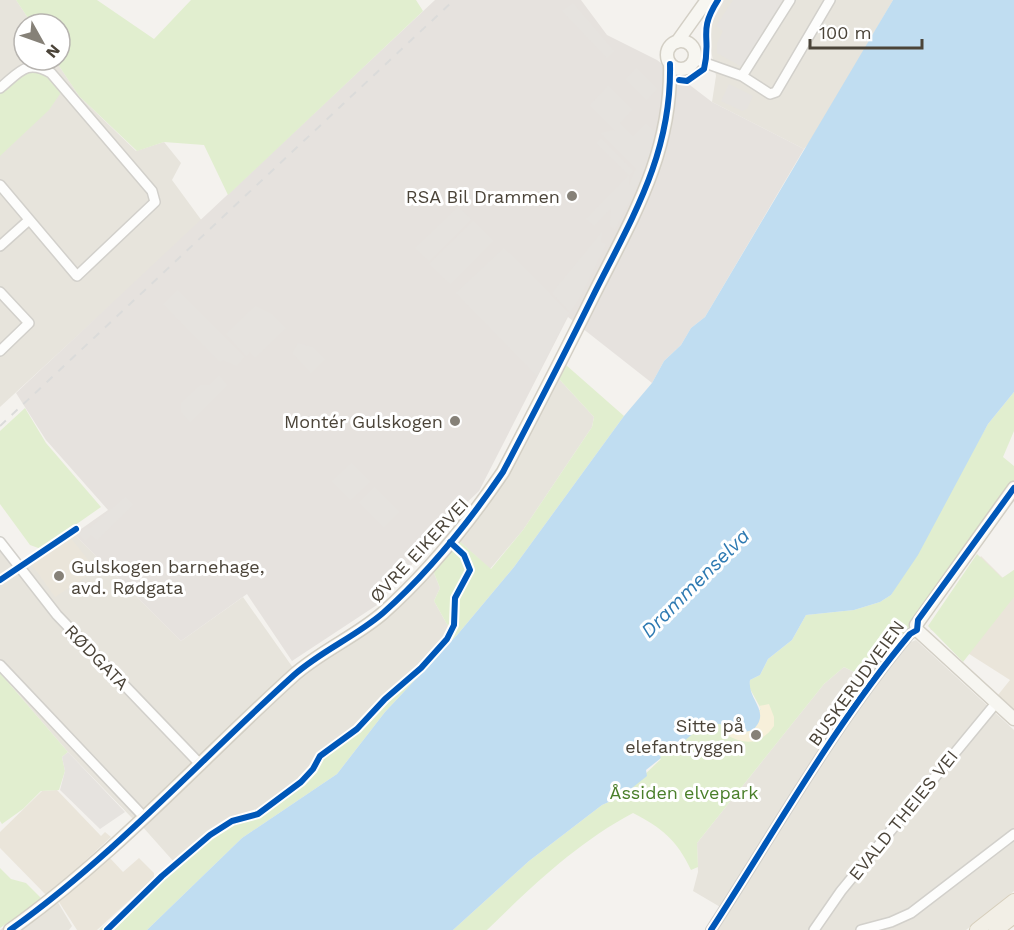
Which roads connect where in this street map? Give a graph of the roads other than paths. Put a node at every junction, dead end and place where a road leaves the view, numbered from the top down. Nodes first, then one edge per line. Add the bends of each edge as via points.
1 (707, 0) edge
2 (790, 0) edge
3 (830, 0) edge
4 (697, 17) junction
5 (677, 42) junction
6 (690, 58) junction
7 (670, 64) junction
8 (742, 76) junction
9 (0, 87) edge
10 (670, 100) junction
11 (0, 185) edge
12 (29, 220) junction
13 (0, 246) edge
14 (0, 292) edge
15 (0, 351) edge
16 (1014, 489) edge
17 (0, 542) edge
18 (917, 630) junction
19 (0, 665) edge
20 (996, 703) junction
21 (1014, 719) edge
22 (201, 765) junction
23 (144, 816) junction
24 (1014, 834) edge
25 (1014, 901) edge
26 (1014, 916) edge
27 (10, 930) edge
28 (711, 930) edge
29 (814, 930) edge
30 (861, 930) edge
31 (977, 930) edge
32 (996, 930) edge

1 - 4 main road, ØVRE EIKERVEI
2 - 8 street
3 - 8 street via 776,92 770,94
4 - 5 main road, ØVRE EIKERVEI
4 - 6 main road, ØVRE EIKERVEI
5 - 6 main road
5 - 7 main road, ØVRE EIKERVEI via 668,51
6 - 7 main road via 677,69
6 - 8 street
6 - 10 main road, ØVRE EIKERVEI
7 - 10 main road, ØVRE EIKERVEI
9 - 12 street via 29,66 51,73 155,196 153,207 77,276
10 - 22 main road, ØVRE EIKERVEI via 656,166 641,202 504,472 450,542 382,614 294,675
11 - 12 street
12 - 13 street
14 - 15 street via 29,323
16 - 18 main road, BUSKERUDVEIEN via 918,620
17 - 22 street, RØDGATA via 57,615
18 - 20 main road
18 - 28 street, BUSKERUDVEIEN via 880,673 809,773
19 - 23 street
20 - 21 main road
20 - 29 street, EVALD THEIES VEI via 848,882
22 - 23 main road, ØVRE EIKERVEI
23 - 27 main road, ØVRE EIKERVEI via 53,899
24 - 30 street via 911,913
25 - 31 main road
26 - 32 main road

